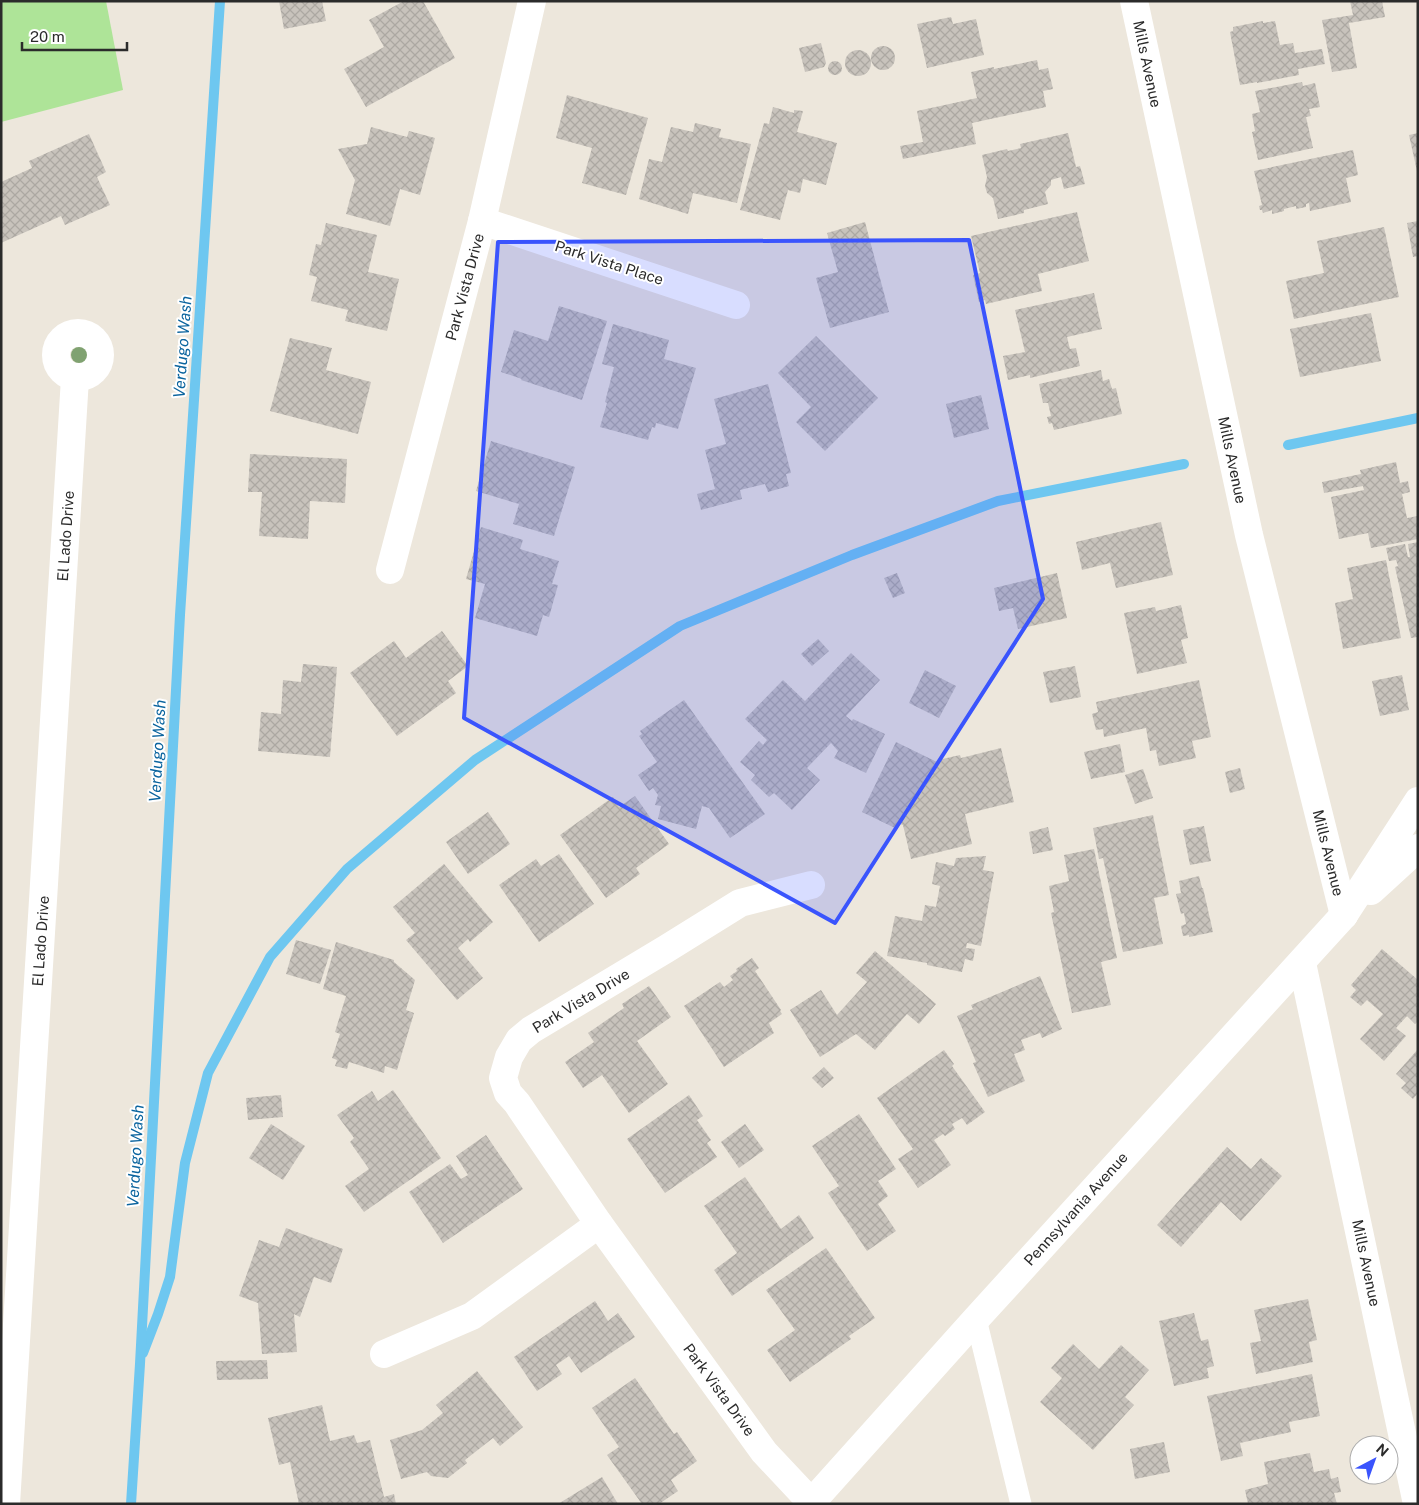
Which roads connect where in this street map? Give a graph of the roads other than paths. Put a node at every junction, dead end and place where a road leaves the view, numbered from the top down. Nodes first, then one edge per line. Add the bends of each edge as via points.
1 (532, 1) edge
2 (1134, 1) edge
3 (482, 221) junction
4 (736, 305) dead end
5 (75, 378) dead end
6 (390, 570) dead end
7 (1418, 801) edge
8 (1418, 848) edge
9 (811, 885) dead end
10 (1344, 915) junction
11 (1302, 963) junction
12 (599, 1224) junction
13 (976, 1319) junction
14 (384, 1354) dead end
15 (811, 1503) edge
16 (6, 1504) edge
17 (1021, 1504) edge
18 (1417, 1504) edge

1 - 3 street, Park Vista Drive
2 - 10 street, Mills Avenue via 1248,535
3 - 4 street, Park Vista Place
3 - 6 street, Park Vista Drive
5 - 16 street, El Lado Drive
7 - 10 street, Pennsylvania Avenue
8 - 10 street, Pennsylvania Avenue
9 - 12 street, Park Vista Drive via 740,903 519,1040 509,1057 504,1078 508,1093 518,1103
10 - 11 street, Pennsylvania Avenue
11 - 13 street, Pennsylvania Avenue
11 - 18 street, Mills Avenue
12 - 14 street via 472,1316
12 - 15 street, Park Vista Drive via 764,1452
13 - 15 street, Pennsylvania Avenue
13 - 17 lane

